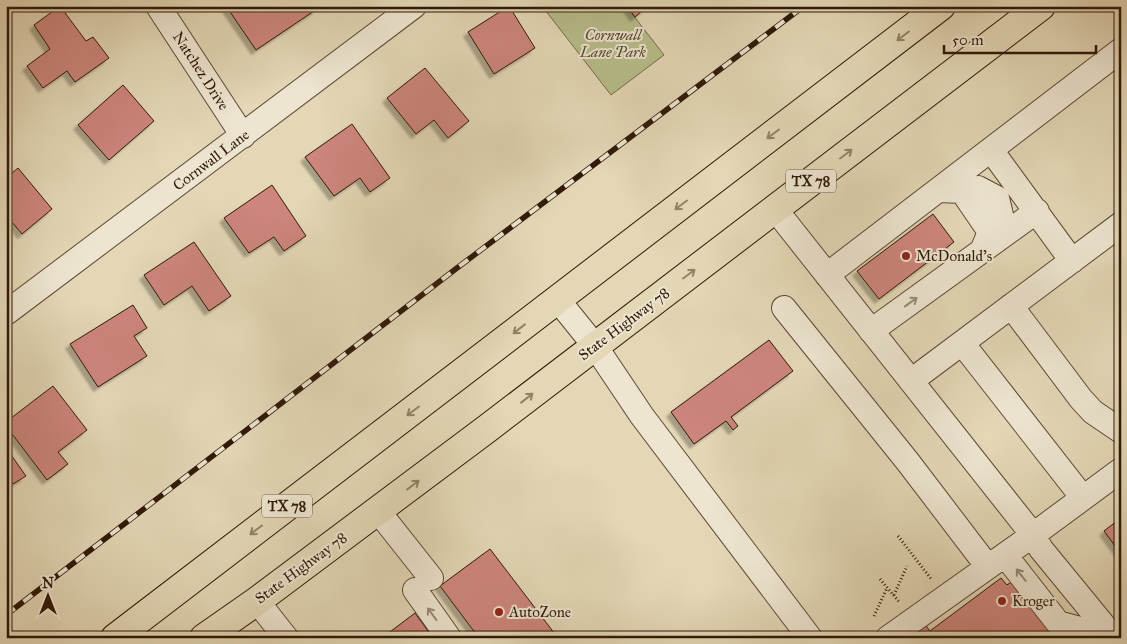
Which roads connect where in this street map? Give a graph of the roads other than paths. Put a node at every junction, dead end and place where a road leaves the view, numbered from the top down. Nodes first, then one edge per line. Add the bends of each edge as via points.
1 (158, 6) edge
2 (414, 6) edge
3 (941, 6) edge
4 (1041, 6) edge
5 (1121, 50) edge
6 (243, 136) junction
7 (991, 150) junction
8 (938, 190) junction
9 (775, 209) junction
10 (1037, 211) junction
11 (1121, 224) edge
12 (986, 242) junction
13 (1072, 260) junction
14 (827, 275) junction
15 (557, 299) junction
16 (1011, 306) junction
17 (784, 308) dead end
18 (6, 313) edge
19 (871, 331) junction
20 (962, 343) junction
21 (595, 346) junction
22 (911, 381) junction
23 (1121, 431) edge
24 (1121, 470) edge
25 (1083, 498) junction
26 (378, 511) junction
27 (1033, 535) junction
28 (997, 561) junction
29 (257, 601) junction
30 (115, 638) edge
31 (204, 638) edge
32 (286, 638) edge
33 (449, 638) edge
34 (810, 638) edge
35 (888, 638) edge
36 (1114, 638) edge

1 - 6 street, Natchez Drive
2 - 6 street, Cornwall Lane
3 -> 15 main road, TX 78
9 -> 4 main road, State Highway 78 / TX 78
5 - 7 street
6 - 18 street, Cornwall Lane
7 - 8 street
7 - 10 street
8 - 12 street via 962,191
8 - 14 street
9 - 14 street
21 -> 9 main road, State Highway 78 / TX 78
10 - 12 street
10 - 13 street
11 - 13 street
19 -> 12 street
13 - 16 street
14 - 19 street
15 - 21 street
15 -> 30 main road, TX 78
16 - 20 street
16 - 23 street via 1081,399 1093,412
17 - 28 street via 908,462
19 - 22 street
20 - 22 street
20 - 25 street
26 -> 21 main road, State Highway 78 / TX 78
21 - 34 street via 642,416
22 - 27 street
24 - 25 street
25 - 27 street
26 - 29 main road, State Highway 78 / TX 78
33 -> 26 street via 423,584
27 - 28 street
27 - 36 street
28 - 35 street
36 -> 28 street via 1058,623
29 - 31 main road, State Highway 78 / TX 78
29 - 32 street

